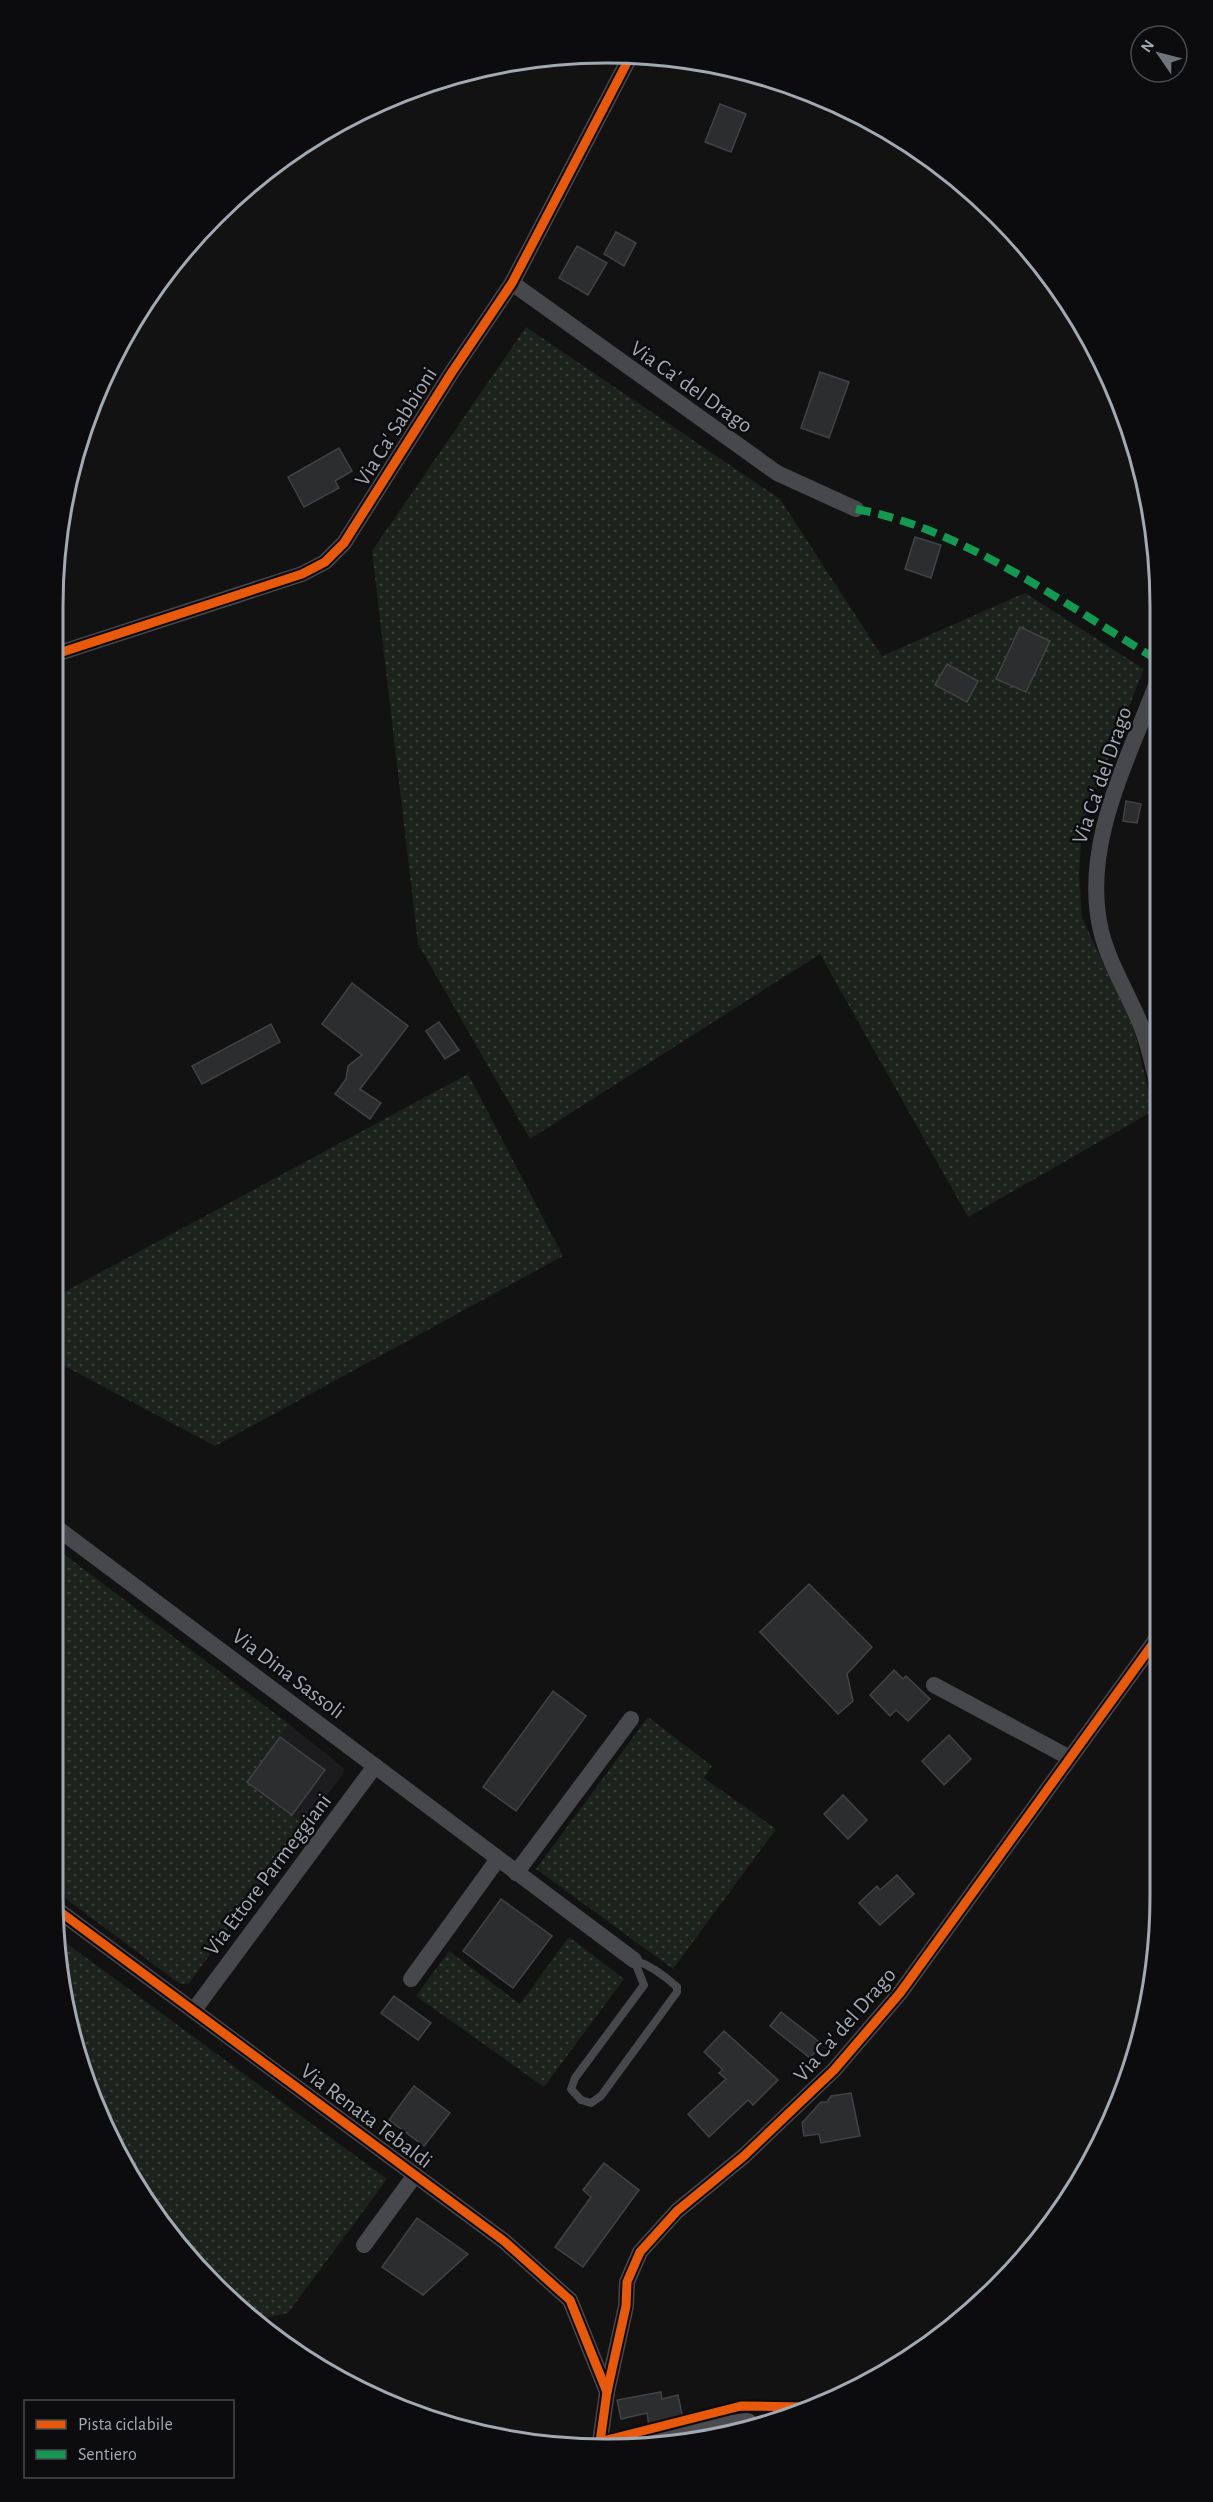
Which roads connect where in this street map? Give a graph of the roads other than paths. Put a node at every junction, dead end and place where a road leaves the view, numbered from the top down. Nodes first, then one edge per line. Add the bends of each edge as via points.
1 (627, 64) edge
2 (512, 283) junction
3 (856, 509) dead end
4 (63, 651) edge
5 (1150, 701) edge
6 (1150, 1057) edge
7 (63, 1533) edge
8 (1150, 1648) edge
9 (934, 1685) dead end
10 (631, 1719) dead end
11 (1070, 1758) junction
12 (375, 1766) junction
13 (498, 1859) junction
14 (516, 1873) junction
15 (64, 1917) edge
16 (634, 1960) junction
17 (411, 1979) dead end
18 (194, 2010) junction
19 (415, 2175) junction
20 (364, 2245) dead end
21 (607, 2392) junction
22 (721, 2427) edge
23 (701, 2431) edge
24 (600, 2439) edge

1 - 2 street, Via Ca' Sabbioni
2 - 3 street, Via Ca' del Drago via 777,473
2 - 4 street, Via Ca' Sabbioni via 344,543 325,562 268,586
5 - 6 street, Via Ca' del Drago via 1106,818 1096,863 1095,894 1102,933
7 - 12 street, Via Dina Sassoli
8 - 11 street, Via Ca' del Drago
9 - 11 street
10 - 14 street
11 - 21 street, Via Ca' del Drago via 900,1993 841,2061 744,2156 677,2211 640,2252 627,2282 626,2306
12 - 13 street, Via Dina Sassoli
12 - 18 street, Via Ettore Parmeggiani
13 - 14 street, Via Dina Sassoli
13 - 17 street
14 - 16 street, Via Dina Sassoli
15 - 18 street, Via Renata Tebaldi
16 - 16 lane, Via Dina Sassoli via 644,1985 575,2078 571,2089 581,2100 591,2103 601,2096 677,1992 677,1987 648,1964
18 - 19 street, Via Renata Tebaldi
19 - 20 street
19 - 21 street, Via Renata Tebaldi via 512,2247 570,2300
21 - 24 street, Via Ca' del Drago
22 - 23 street

